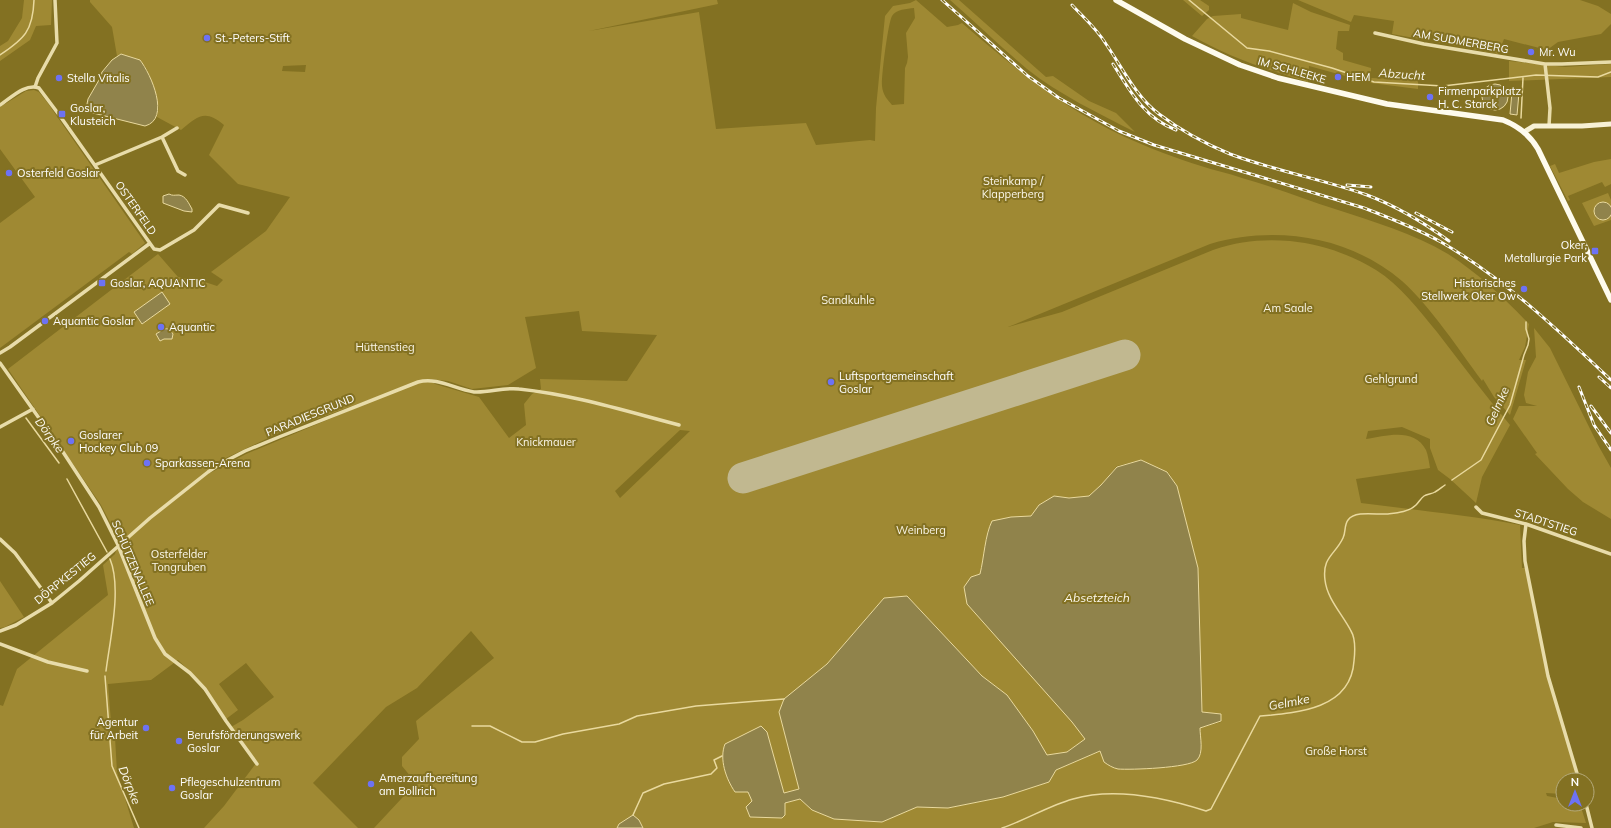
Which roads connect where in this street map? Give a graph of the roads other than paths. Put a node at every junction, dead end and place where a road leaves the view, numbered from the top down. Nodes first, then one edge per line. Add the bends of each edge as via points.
1 (55, 0) edge
2 (1116, 0) edge
3 (1375, 33) dead end
4 (1611, 62) edge
5 (1545, 64) junction
6 (35, 87) junction
7 (0, 105) edge
8 (1611, 124) edge
9 (1549, 126) junction
10 (177, 128) dead end
11 (1524, 132) junction
12 (162, 137) junction
13 (95, 165) junction
14 (185, 175) dead end
15 (248, 214) dead end
16 (149, 244) junction
17 (1611, 300) edge
18 (0, 353) edge
19 (0, 363) edge
20 (32, 409) junction
21 (679, 425) dead end
22 (0, 427) edge
23 (1476, 507) dead end
24 (1526, 524) junction
25 (0, 539) edge
26 (118, 545) junction
27 (1611, 554) edge
28 (52, 603) junction
29 (0, 631) edge
30 (0, 644) edge
31 (87, 670) dead end
32 (257, 764) dead end
33 (1577, 772) edge
34 (1588, 812) edge
35 (1556, 825) dead end
36 (1581, 828) edge
37 (1592, 828) edge

1 - 6 street via 57,43
2 - 11 main road, IM SCHLEEKE via 1191,42 1240,65 1278,78 1387,104 1503,120
3 - 5 street, AM SUDMERBERG via 1424,44
4 - 5 street, AM SUDMERBERG
5 - 9 street via 1550,108
6 - 7 street via 24,90
6 - 13 street, OSTERFELD via 43,92
8 - 9 main road
9 - 11 main road via 1534,126
10 - 12 street
11 - 17 main road, IM SCHLEEKE via 1538,149
12 - 13 street
12 - 14 street via 178,171
13 - 16 street, OSTERFELD
15 - 16 street via 219,205 194,230 160,250
16 - 18 street, OSTERFELD
19 - 20 street, SCHÜTZENALLEE
20 - 22 street
20 - 26 street, SCHÜTZENALLEE via 99,507
21 - 26 street, PARADIESGRUND via 597,402 556,394 511,388 475,392 436,381 418,382 279,436 220,464
23 - 24 street, STADTSTIEG via 1482,513
24 - 27 street, STADTSTIEG
24 - 33 street via 1525,561 1548,676
25 - 28 street via 16,552
26 - 28 street, DÖRPKESTIEG
26 - 32 street, SCHÜTZENALLEE via 162,650 205,689
28 - 29 street, DÖRPKESTIEG via 16,625
30 - 31 street via 48,662
34 - 37 street
35 - 36 street

